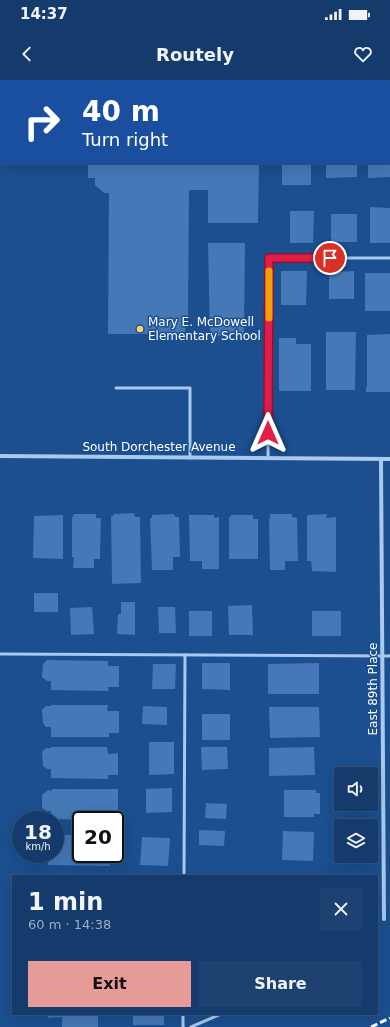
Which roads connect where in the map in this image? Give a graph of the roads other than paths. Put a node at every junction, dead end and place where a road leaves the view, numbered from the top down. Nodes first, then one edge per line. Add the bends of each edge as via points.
1 (390, 258) edge
2 (116, 388) dead end
3 (0, 456) edge
4 (190, 458) junction
5 (268, 458) junction
6 (381, 459) junction
7 (390, 459) edge
8 (0, 654) edge
9 (185, 655) junction
10 (383, 656) junction
11 (390, 656) edge
12 (184, 875) edge
13 (384, 919) dead end
14 (184, 1015) edge
15 (219, 1015) edge
16 (183, 1027) edge
17 (191, 1027) edge

1 - 5 lane via 269,258
2 - 4 lane via 190,388
3 - 4 street, South Dorchester Avenue
4 - 5 street, South Dorchester Avenue
5 - 6 street, South Dorchester Avenue
6 - 7 street, South Dorchester Avenue
6 - 10 street, East 89th Place
8 - 9 lane
9 - 10 lane
9 - 12 lane
10 - 11 lane
10 - 13 street, East 89th Place
14 - 16 lane
15 - 17 lane

